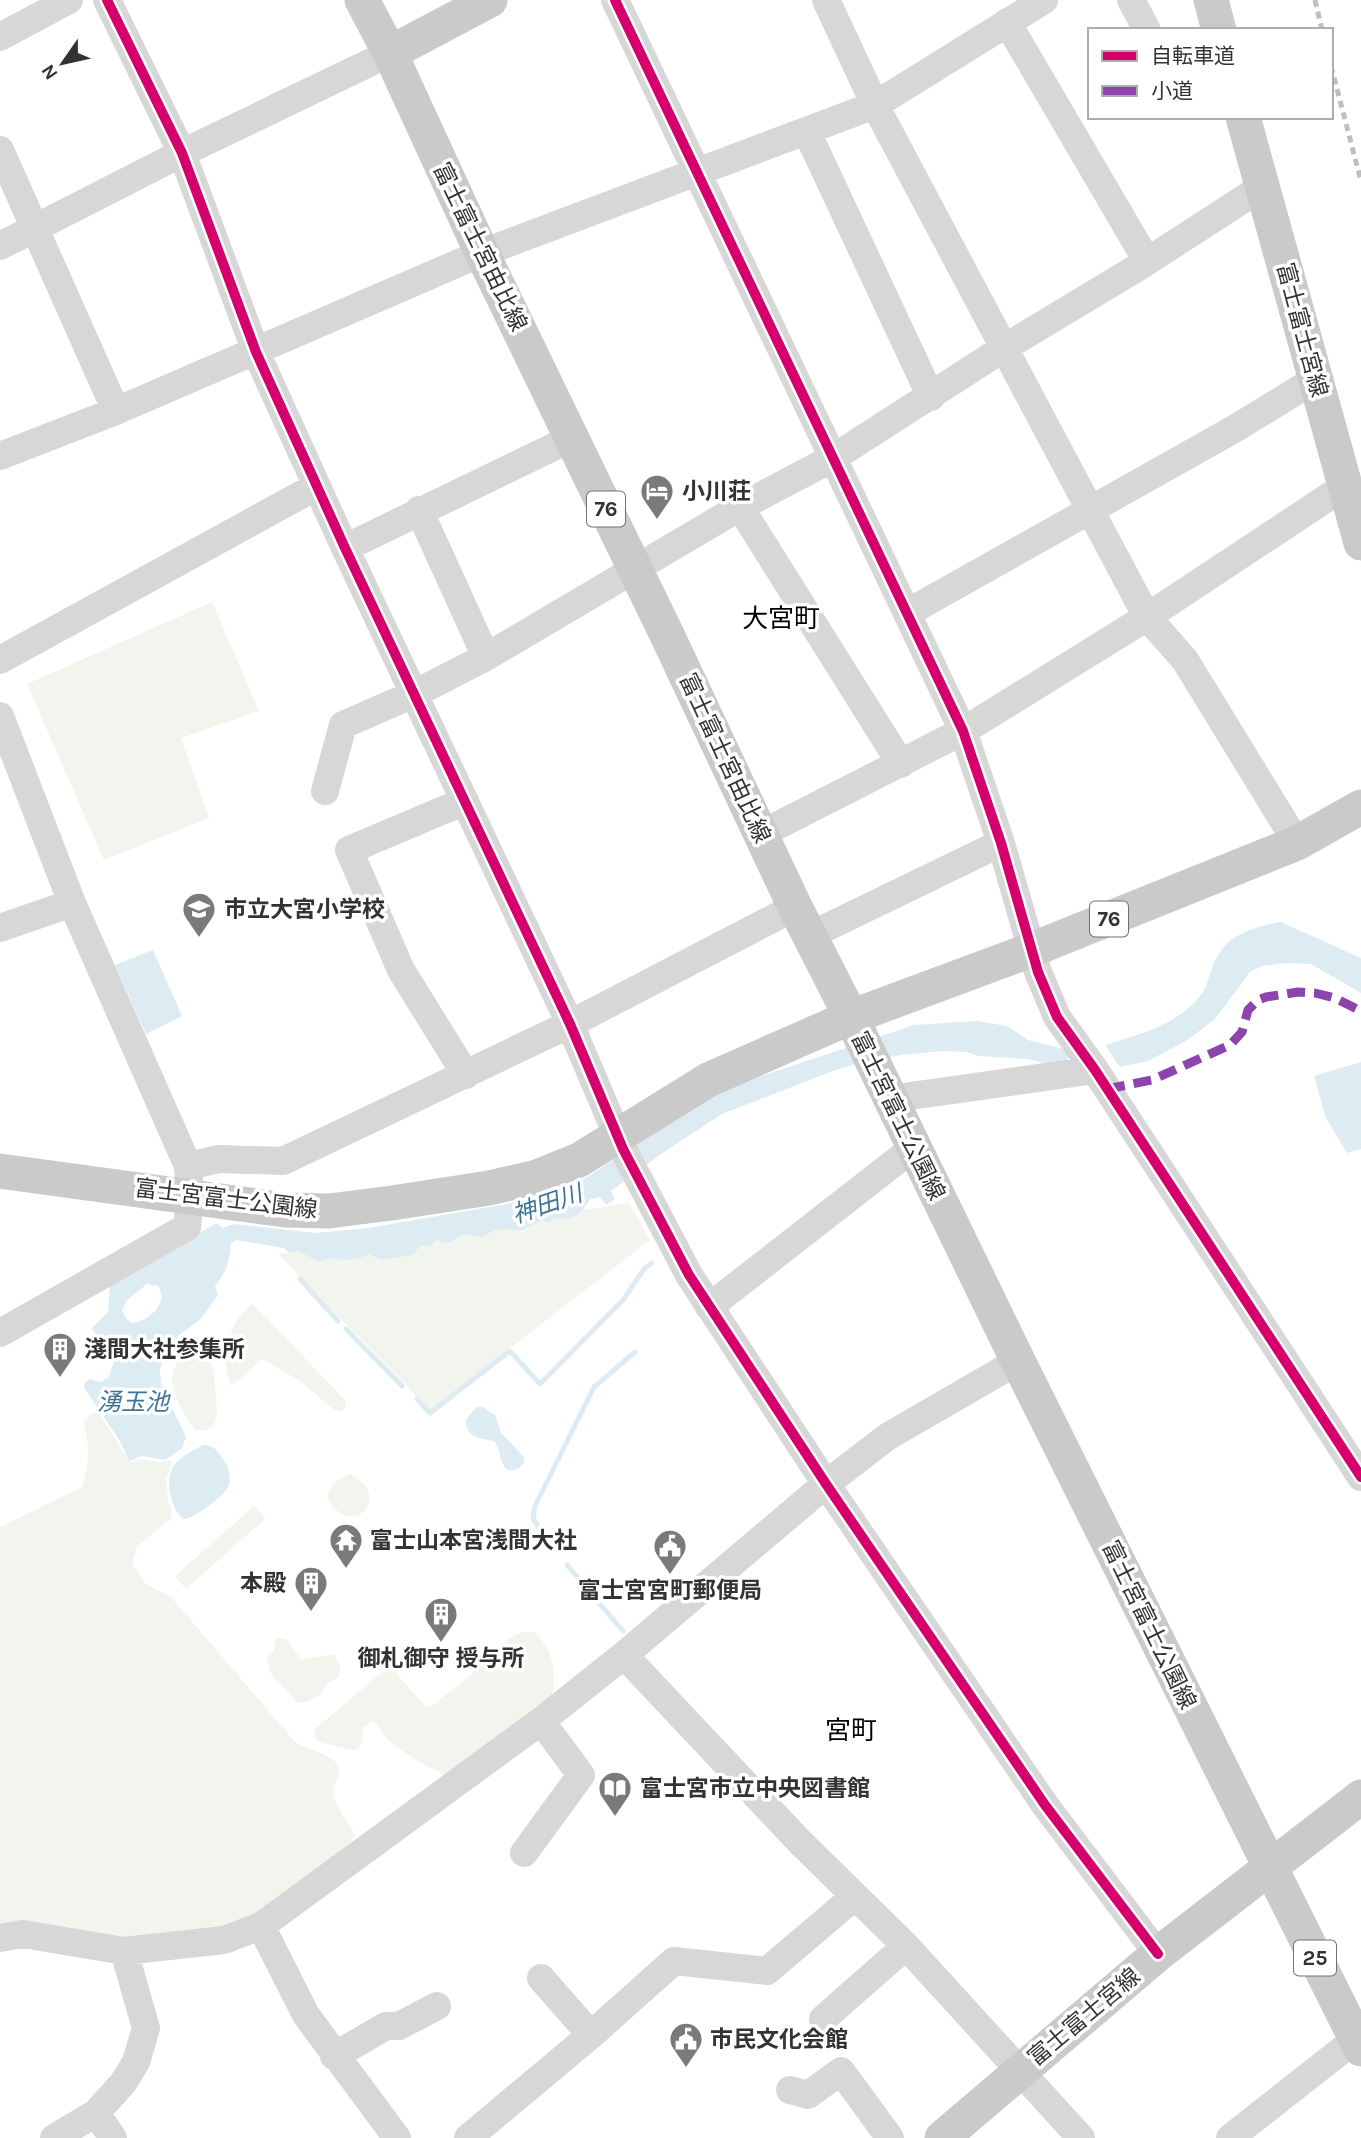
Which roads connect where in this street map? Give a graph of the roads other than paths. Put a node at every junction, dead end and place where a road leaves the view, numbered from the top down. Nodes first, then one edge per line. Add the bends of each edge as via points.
1 (69, 0) edge
2 (107, 0) edge
3 (362, 0) edge
4 (490, 0) edge
5 (615, 0) edge
6 (826, 0) edge
7 (1044, 0) edge
8 (1130, 0) edge
9 (1211, 0) edge
10 (1007, 22) junction
11 (1146, 28) edge
12 (1218, 28) edge
13 (0, 37) edge
14 (390, 53) junction
15 (875, 105) junction
16 (1244, 119) edge
17 (807, 132) junction
18 (0, 150) edge
19 (182, 153) junction
20 (697, 172) junction
21 (1262, 187) junction
22 (34, 230) junction
23 (0, 246) edge
24 (482, 253) junction
25 (1147, 261) junction
26 (1004, 348) junction
27 (256, 352) junction
28 (1316, 379) junction
29 (931, 397) junction
30 (116, 411) junction
31 (572, 438) junction
32 (0, 456) edge
33 (833, 458) junction
34 (317, 486) junction
35 (1352, 493) edge
36 (740, 507) junction
37 (419, 510) junction
38 (1090, 510) junction
39 (1361, 543) edge
40 (345, 548) junction
41 (635, 569) junction
42 (907, 613) junction
43 (1147, 617) junction
44 (486, 657) junction
45 (0, 660) edge
46 (414, 694) junction
47 (0, 716) edge
48 (963, 731) junction
49 (901, 764) junction
50 (325, 791) dead end
51 (465, 801) junction
52 (1361, 807) edge
53 (761, 834) junction
54 (1001, 843) junction
55 (1297, 843) junction
56 (72, 903) junction
57 (802, 921) junction
58 (0, 928) edge
59 (1031, 950) junction
60 (570, 1024) junction
61 (862, 1042) junction
62 (1095, 1070) junction
63 (466, 1075) junction
64 (889, 1099) junction
65 (620, 1142) junction
66 (913, 1148) junction
67 (0, 1171) edge
68 (189, 1181) junction
69 (709, 1307) junction
70 (0, 1333) edge
71 (1018, 1360) junction
72 (1361, 1477) edge
73 (826, 1484) junction
74 (624, 1655) junction
75 (541, 1721) junction
76 (1361, 1797) edge
77 (524, 1853) dead end
78 (1269, 1867) junction
79 (854, 1897) junction
80 (261, 1926) junction
81 (0, 1938) edge
82 (906, 1947) junction
83 (124, 1951) junction
84 (1158, 1954) junction
85 (541, 1978) dead end
86 (438, 2006) dead end
87 (823, 2019) dead end
88 (591, 2035) junction
89 (1359, 2041) edge
90 (334, 2056) junction
91 (1021, 2070) junction
92 (790, 2091) dead end
93 (96, 2113) junction
94 (54, 2138) edge
95 (113, 2138) edge
96 (397, 2138) edge
97 (468, 2138) edge
98 (890, 2138) edge
99 (942, 2138) edge
100 (1082, 2138) edge
101 (1230, 2138) edge

1 - 13 street
2 - 19 street
3 - 14 main road, 富士富士宮由比線 / 76
4 - 14 main road
5 - 20 street
6 - 15 street
7 - 10 street
8 - 11 street
9 - 12 main road
10 - 15 street
10 - 25 street
14 - 19 street
14 - 24 main road, 富士富士宮由比線 / 76
15 - 17 street
15 - 26 street
16 - 21 main road, 富士富士宮線
17 - 20 street
17 - 29 street
18 - 22 street
19 - 22 street
19 - 27 street
20 - 24 street
20 - 33 street
21 - 25 street
21 - 28 main road, 富士富士宮線
22 - 23 street
22 - 30 street
24 - 27 street
24 - 31 main road, 富士富士宮由比線 / 76
25 - 26 street
26 - 29 street
26 - 38 street
27 - 30 street
27 - 34 street
28 - 35 main road, 富士富士宮線
28 - 38 street
29 - 33 street
30 - 32 street
31 - 37 street
31 - 41 main road, 富士富士宮由比線 / 76
33 - 36 street
33 - 42 street
34 - 40 street
34 - 45 street
35 - 39 main road, 富士富士宮線
35 - 43 street
36 - 41 street
36 - 49 street
37 - 40 street
37 - 44 street
38 - 42 street
38 - 43 street
40 - 46 street
41 - 44 street
41 - 53 main road, 富士富士宮由比線 / 76
42 - 48 street
43 - 48 street
43 - 55 street via 1185,660
44 - 46 street
46 - 50 street via 343,725
46 - 51 street
47 - 56 street
48 - 49 street
48 - 54 street
49 - 53 street
51 - 60 street
51 - 63 street via 349,850 401,970
52 - 55 main road, 76
53 - 57 main road, 富士富士宮由比線 / 76
54 - 57 street
54 - 59 street
55 - 59 main road, 76
56 - 58 street
56 - 68 street
57 - 60 street
57 - 61 main road, 富士富士宮由比線 / 76
59 - 61 main road, 76
59 - 62 street via 1057,1017
60 - 63 street
60 - 65 street
61 - 64 main road, 富士宮富士公園線
61 - 65 main road, 富士宮富士公園線 via 708,1080
62 - 64 street
62 - 72 street
63 - 68 street via 283,1161 219,1159
64 - 66 main road, 富士宮富士公園線
65 - 68 main road, 富士宮富士公園線 via 537,1177 328,1211 285,1210
65 - 69 street
66 - 69 street
66 - 71 main road, 富士宮富士公園線
67 - 68 main road, 富士宮富士公園線
68 - 70 street via 187,1227
69 - 73 street
71 - 73 street via 887,1437
71 - 78 main road, 富士宮富士公園線
73 - 74 street
73 - 84 street via 1045,1805
74 - 75 street
74 - 79 street
75 - 77 street via 581,1775
75 - 80 street
76 - 78 main road, 富士富士宮線
78 - 84 main road, 富士富士宮線
78 - 89 main road, 25
79 - 82 street
79 - 88 street via 767,1971 674,1961
80 - 83 street via 224,1940
80 - 90 street via 306,2015
81 - 83 street via 23,1934
82 - 87 street
82 - 91 street
83 - 93 street via 146,2028 136,2062
84 - 91 main road, 富士富士宮線
85 - 88 street
86 - 90 street via 400,2026 386,2026
88 - 97 street
89 - 101 street
90 - 96 street
91 - 99 main road, 富士富士宮線
91 - 100 street
92 - 98 street via 807,2095 841,2071
93 - 94 street
93 - 95 street

